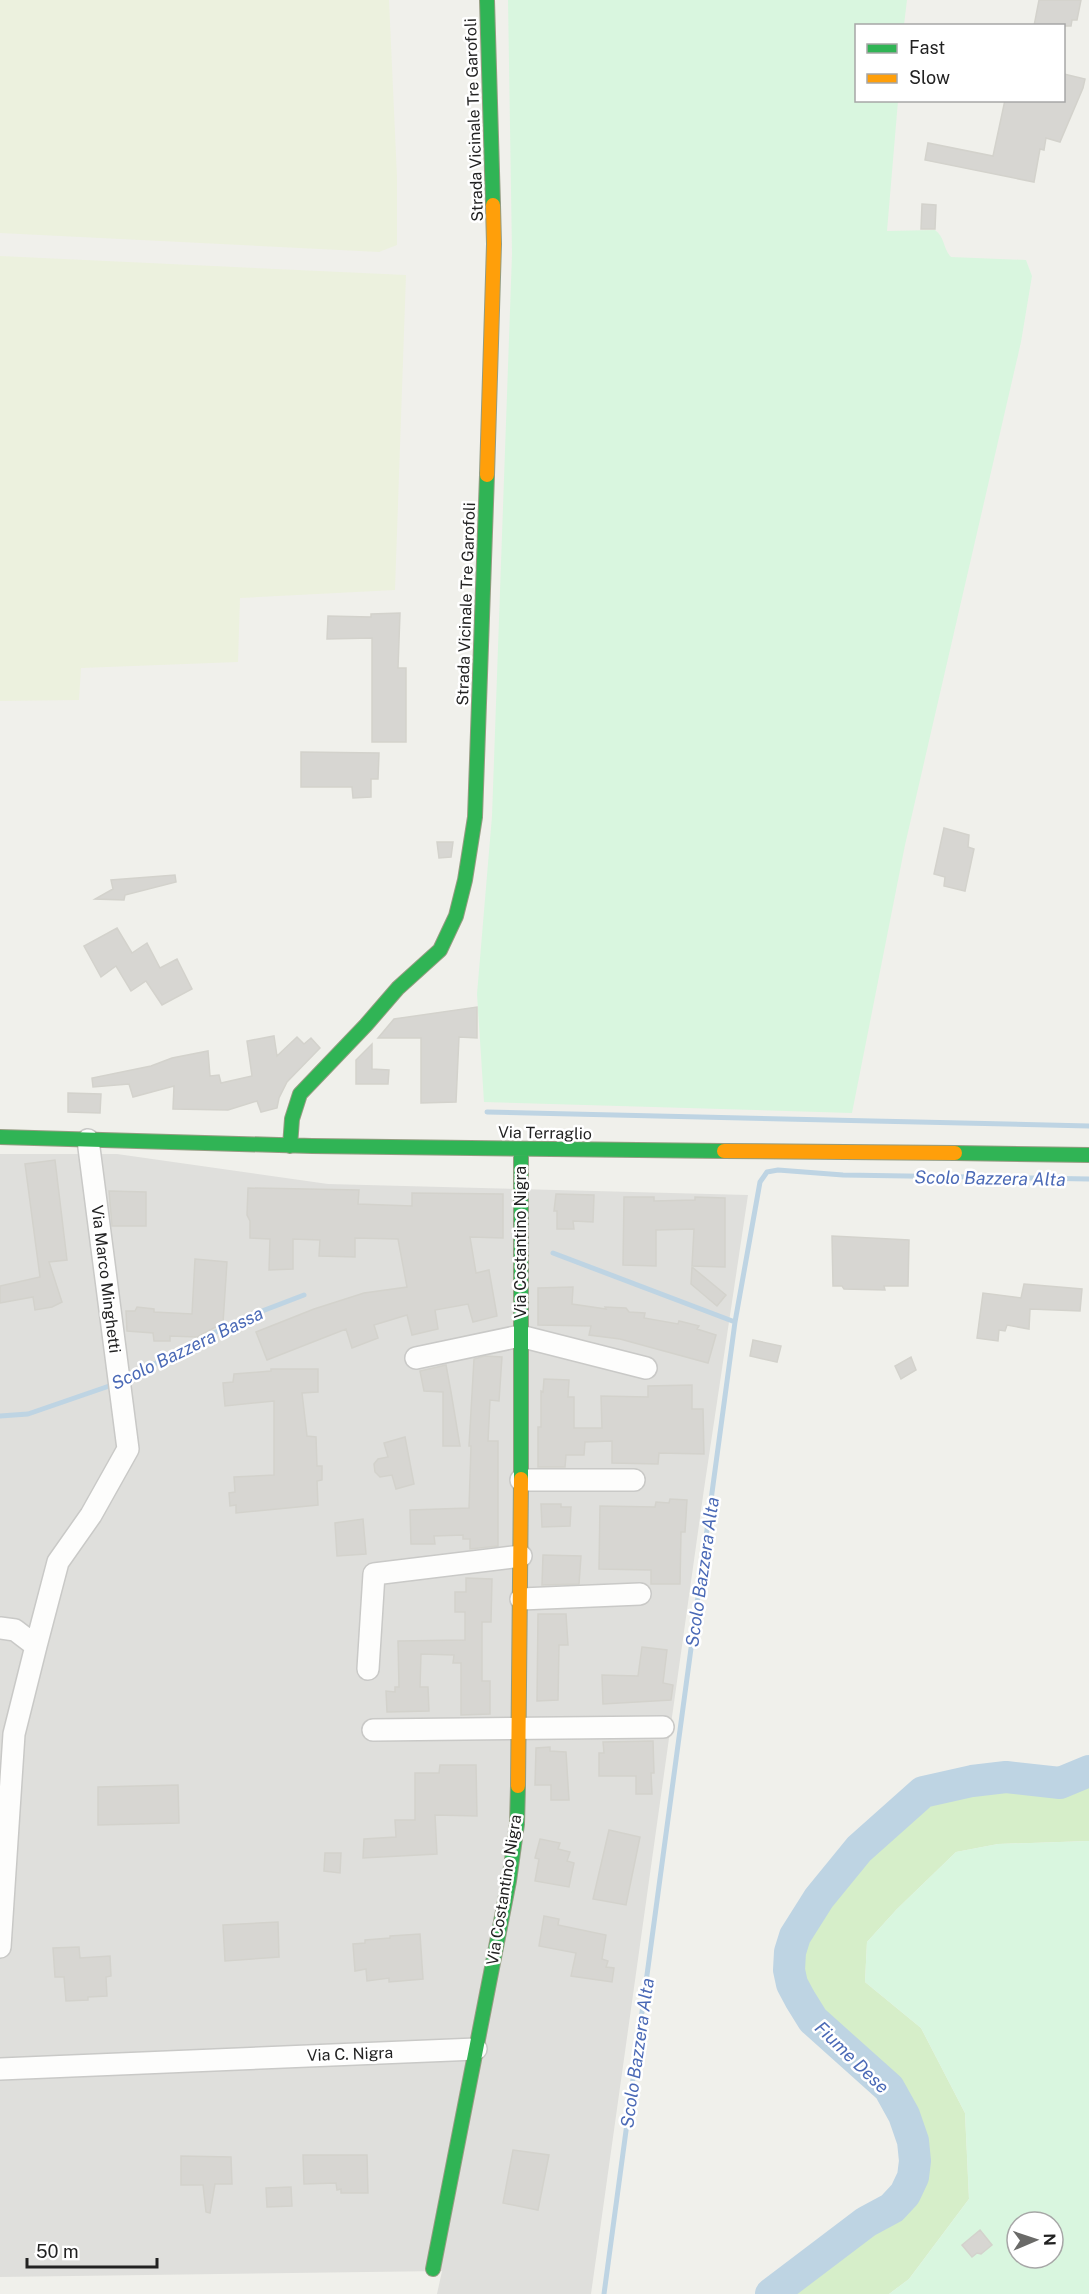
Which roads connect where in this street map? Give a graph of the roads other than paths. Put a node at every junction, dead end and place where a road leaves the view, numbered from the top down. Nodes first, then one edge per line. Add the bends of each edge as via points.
1 (487, 0) edge
2 (0, 1137) edge
3 (88, 1140) junction
4 (290, 1146) junction
5 (520, 1149) junction
6 (1089, 1155) edge
7 (520, 1336) junction
8 (416, 1358) dead end
9 (646, 1368) dead end
10 (520, 1480) junction
11 (634, 1480) dead end
12 (521, 1556) junction
13 (640, 1594) dead end
14 (521, 1599) junction
15 (0, 1628) edge
16 (36, 1646) junction
17 (368, 1669) dead end
18 (663, 1727) dead end
19 (519, 1729) junction
20 (373, 1730) dead end
21 (0, 1947) edge
22 (476, 2049) junction
23 (0, 2069) edge
24 (433, 2269) dead end

1 - 4 street, Strada Vicinale Tre Garofoli via 494,243 477,778 465,880 456,916 440,950 398,988 300,1094 294,1106
2 - 3 street, Via Terraglio
3 - 4 street, Via Terraglio
3 - 16 street, Via Marco Minghetti via 128,1449 91,1515 58,1562
4 - 5 street, Via Terraglio
5 - 6 street, Via Terraglio
5 - 7 street, Via Costantino Nigra
7 - 8 street, Via Costantino Nigra
7 - 9 street, Via Costantino Nigra
7 - 10 street, Via Costantino Nigra
10 - 11 street
10 - 12 street, Via Costantino Nigra
12 - 14 street, Via Costantino Nigra
12 - 17 street via 374,1574
13 - 14 street
14 - 19 street, Via Costantino Nigra
15 - 16 street via 15,1630
16 - 21 street, Via Marco Minghetti via 14,1734
18 - 19 street
19 - 20 street
19 - 22 street, Via Costantino Nigra via 516,1835
22 - 23 street, Via C. Nigra
22 - 24 street

